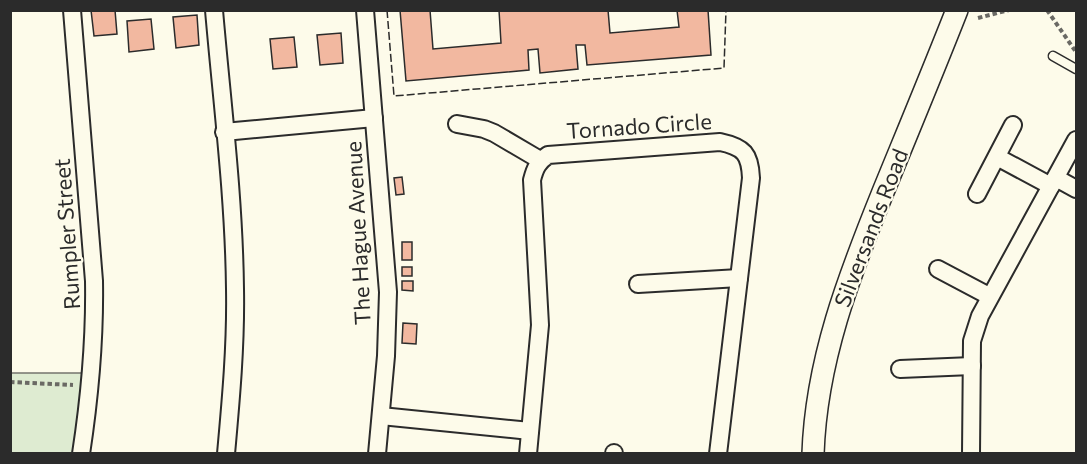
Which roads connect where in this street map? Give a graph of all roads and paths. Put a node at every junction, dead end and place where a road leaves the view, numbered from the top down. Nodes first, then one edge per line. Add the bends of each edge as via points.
1 (72, 10) edge
2 (214, 10) edge
3 (365, 10) edge
4 (957, 10) edge
5 (1009, 10) edge
6 (1047, 10) edge
7 (978, 18) dead end
8 (1077, 53) edge
9 (1053, 56) dead end
10 (1077, 69) edge
11 (374, 118) junction
12 (457, 124) dead end
13 (1013, 125) dead end
14 (225, 132) junction
15 (1077, 140) edge
16 (997, 157) junction
17 (540, 160) junction
18 (1053, 182) junction
19 (1077, 189) edge
20 (977, 194) dead end
21 (938, 269) dead end
22 (739, 278) junction
23 (638, 284) dead end
24 (989, 296) junction
25 (972, 366) junction
26 (900, 369) dead end
27 (10, 382) edge
28 (91, 386) junction
29 (381, 416) junction
30 (530, 431) junction
31 (81, 453) edge
32 (226, 453) edge
33 (377, 453) edge
34 (528, 453) edge
35 (718, 453) edge
36 (813, 453) edge
37 (971, 453) edge

1 - 28 street, Rumpler Street via 94,281
2 - 14 street
3 - 11 street, The Hague Avenue
4 - 36 street, Silversands Road via 863,243 832,331 818,394
5 - 7 path
6 - 8 path
9 - 10 lane
11 - 14 street
11 - 29 street, The Hague Avenue via 388,292
12 - 17 street via 484,129
13 - 16 street
14 - 32 street via 235,290 234,365
15 - 18 street
16 - 18 street
16 - 20 street
17 - 22 street, Tornado Circle via 548,155 574,152 720,142 745,152 751,172
17 - 30 street, Tornado Circle via 532,180 540,310
18 - 19 street
18 - 24 street
21 - 24 street
22 - 23 street
22 - 35 street, Tornado Circle
24 - 25 street via 972,341
25 - 26 street
25 - 37 street
27 - 28 path
28 - 31 street, Rumpler Street
29 - 30 street
29 - 33 street, The Hague Avenue
30 - 34 street, Tornado Circle

